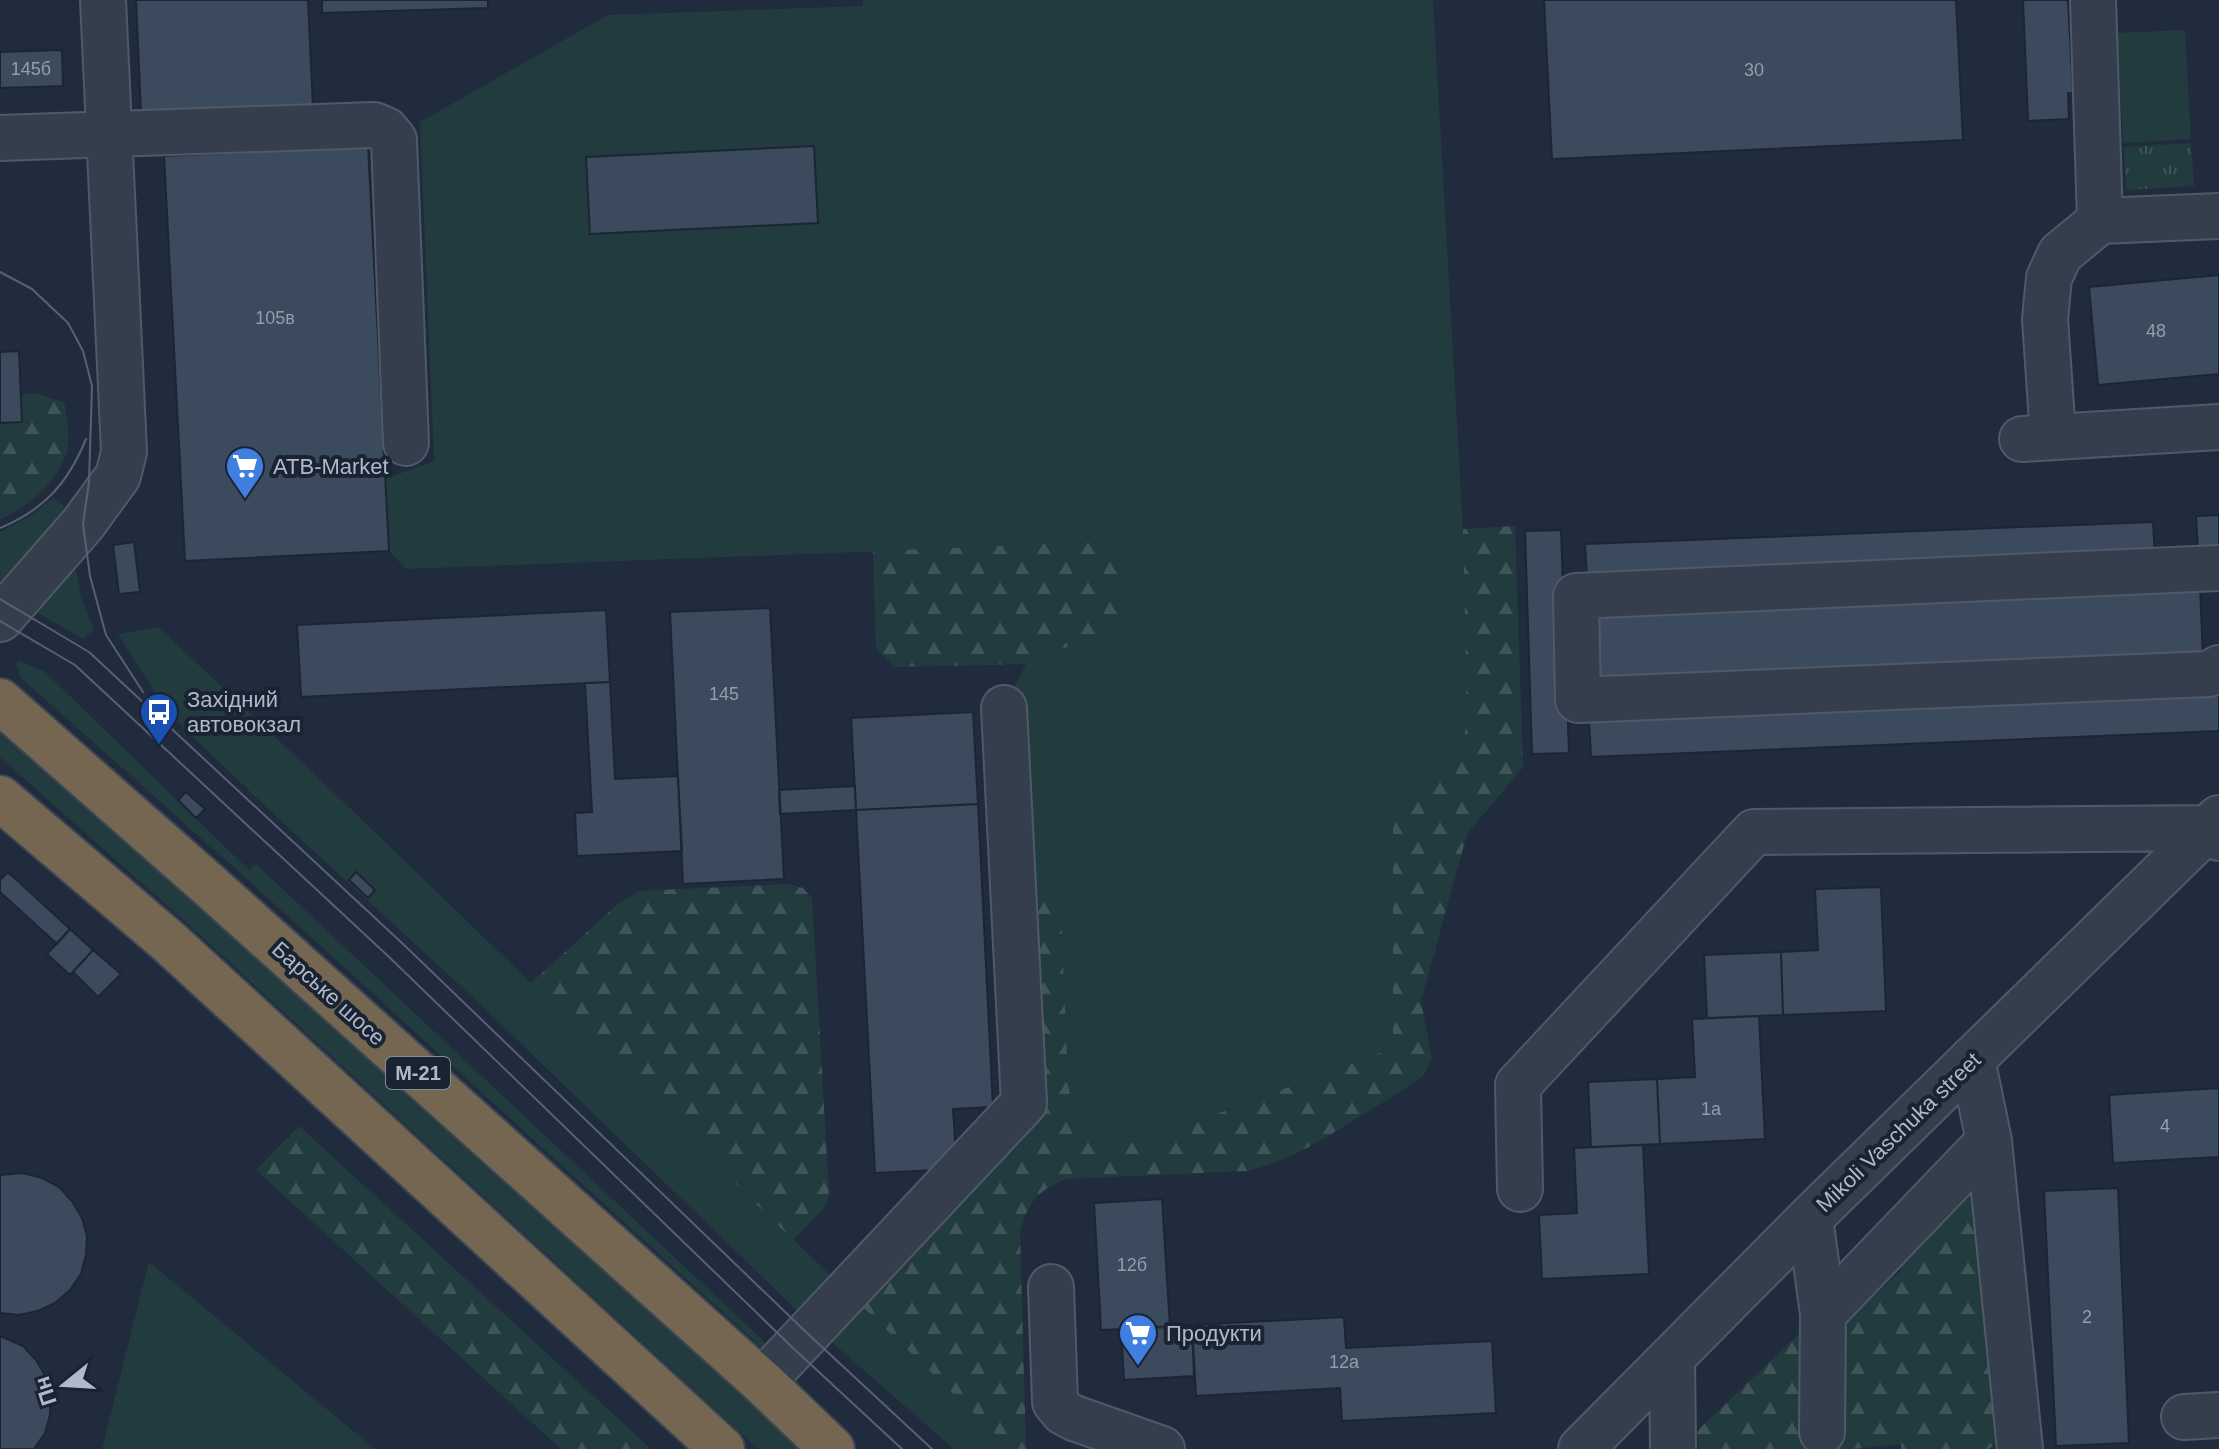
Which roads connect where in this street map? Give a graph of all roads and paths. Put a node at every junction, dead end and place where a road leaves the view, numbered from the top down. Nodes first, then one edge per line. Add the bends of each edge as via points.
1 (103, 0) edge
2 (2093, 0) edge
3 (109, 135) junction
4 (0, 138) edge
5 (2219, 216) edge
6 (2100, 221) junction
7 (2219, 427) edge
8 (406, 443) dead end
9 (2219, 568) edge
10 (0, 619) edge
11 (2219, 668) edge
12 (0, 701) edge
13 (1004, 708) dead end
14 (0, 798) edge
15 (2216, 828) edge
16 (1972, 1059) junction
17 (1989, 1141) junction
18 (1520, 1189) dead end
19 (1810, 1218) junction
20 (1051, 1287) dead end
21 (1823, 1314) junction
22 (1672, 1357) junction
23 (762, 1382) junction
24 (1822, 1432) dead end
25 (720, 1448) edge
26 (832, 1449) edge
27 (1162, 1449) edge
28 (1581, 1449) edge
29 (1673, 1449) edge
30 (2020, 1449) edge

1 - 3 street
2 - 6 street
3 - 4 street
3 - 8 street via 374,125 386,130 394,140
3 - 10 street via 122,462 118,476 83,524
5 - 6 street
6 - 7 street via 2060,254 2049,278 2038,438
9 - 11 street via 1576,596 1578,700 2209,674
12 - 23 highway, Барське шосе / М-21
13 - 23 street via 1024,1103
14 - 25 highway via 168,941
15 - 16 street, Mikoli Vaschuka street
15 - 18 street via 1754,832 1518,1085
16 - 17 street
16 - 19 street, Mikoli Vaschuka street
17 - 21 street
17 - 30 street
19 - 21 street
19 - 22 street, Mikoli Vaschuka street
20 - 27 street via 1055,1402 1074,1418
21 - 24 street
22 - 28 street, Mikoli Vaschuka street
22 - 29 street
23 - 26 highway, Барське шосе / М-21

